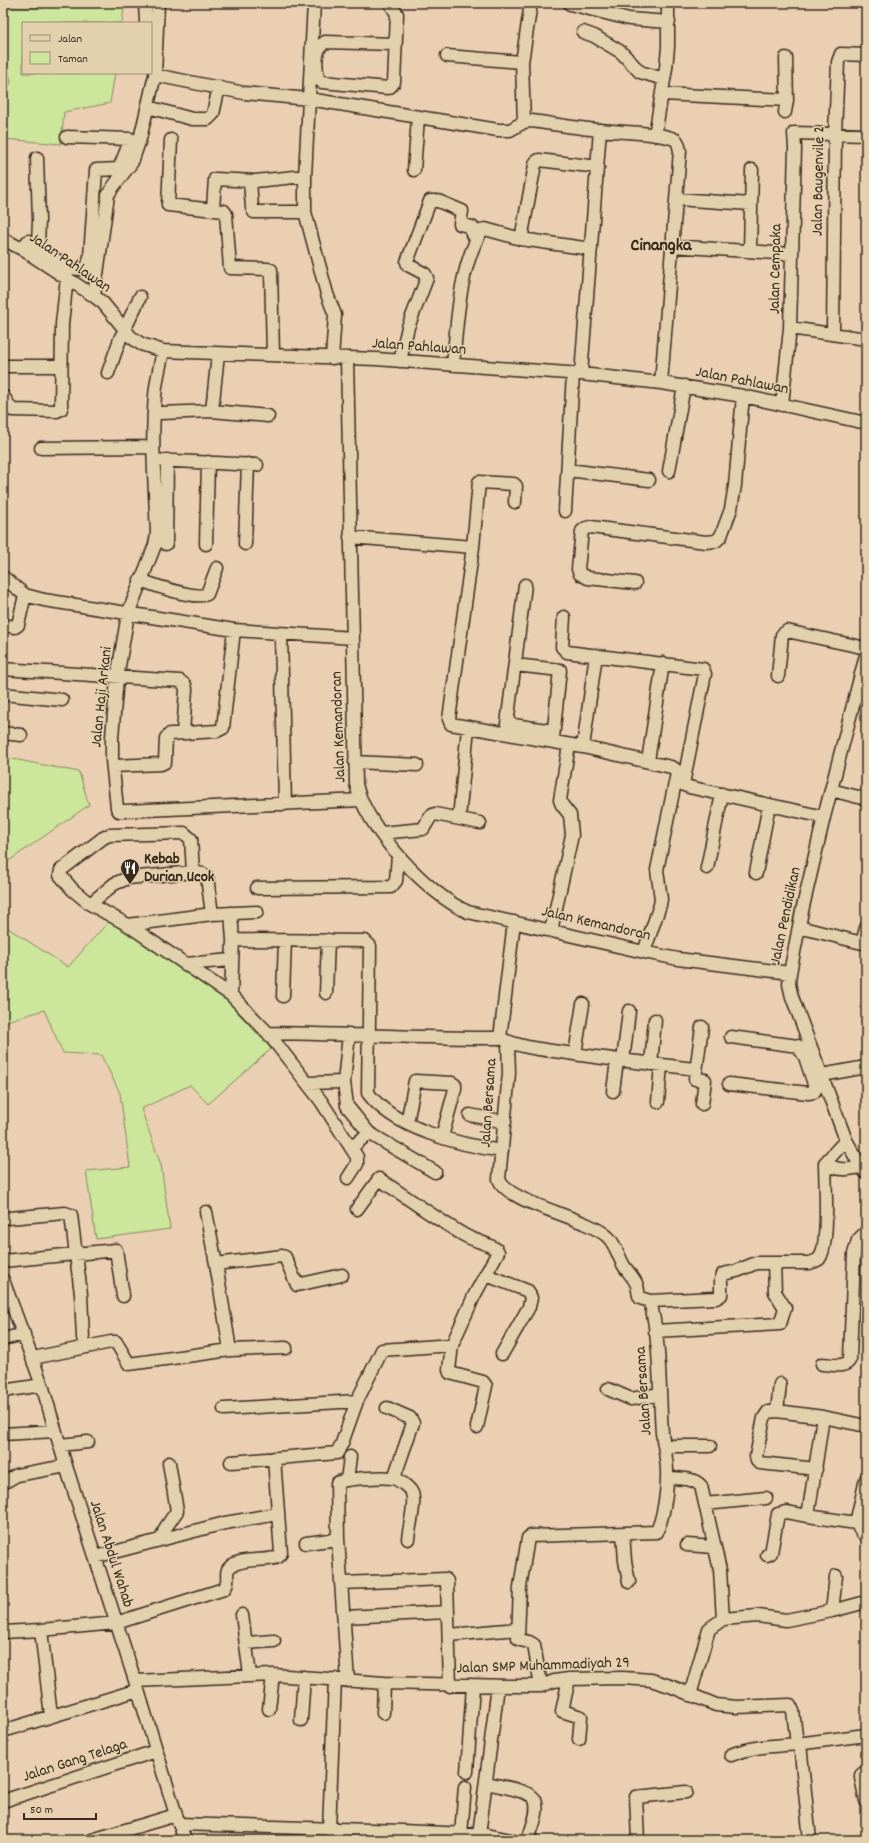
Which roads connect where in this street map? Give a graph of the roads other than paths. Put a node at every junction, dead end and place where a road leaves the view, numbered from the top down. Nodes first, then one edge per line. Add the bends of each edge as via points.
1 (314, 3) edge
2 (390, 3) edge
3 (531, 3) edge
4 (668, 3) edge
5 (570, 4) dead end
6 (669, 22) junction
7 (152, 28) edge
8 (583, 32) dead end
9 (395, 44) junction
10 (866, 54) edge
11 (447, 56) dead end
12 (786, 58) dead end
13 (522, 62) junction
14 (155, 75) junction
15 (664, 79) junction
16 (219, 87) junction
17 (662, 94) junction
18 (309, 99) junction
19 (148, 107) junction
20 (418, 118) junction
21 (524, 122) junction
22 (600, 130) junction
23 (835, 134) junction
24 (655, 135) junction
25 (866, 135) edge
26 (67, 137) dead end
27 (171, 140) dead end
28 (37, 158) dead end
29 (598, 167) junction
30 (414, 170) dead end
31 (752, 170) dead end
32 (305, 176) junction
33 (250, 181) junction
34 (676, 199) junction
35 (750, 204) junction
36 (213, 209) junction
37 (305, 212) junction
38 (478, 238) junction
39 (3, 239) edge
40 (521, 239) junction
41 (38, 246) junction
42 (671, 246) junction
43 (22, 249) junction
44 (591, 249) junction
45 (750, 250) junction
46 (791, 254) junction
47 (67, 277) junction
48 (94, 296) junction
49 (140, 297) dead end
50 (790, 328) junction
51 (125, 329) junction
52 (833, 334) junction
53 (866, 339) edge
54 (162, 351) junction
55 (218, 354) junction
56 (274, 355) junction
57 (332, 358) junction
58 (347, 358) junction
59 (400, 361) junction
60 (453, 365) junction
61 (3, 366) edge
62 (61, 366) junction
63 (108, 373) dead end
64 (577, 374) junction
65 (661, 383) junction
66 (684, 386) junction
67 (3, 396) edge
68 (743, 396) junction
69 (782, 405) junction
70 (212, 411) junction
71 (161, 413) dead end
72 (268, 416) dead end
73 (866, 423) edge
74 (153, 447) junction
75 (41, 448) dead end
76 (154, 460) junction
77 (167, 460) junction
78 (208, 462) junction
79 (568, 470) junction
80 (670, 472) dead end
81 (649, 480) dead end
82 (515, 502) dead end
83 (565, 511) dead end
84 (350, 537) junction
85 (166, 544) dead end
86 (206, 544) dead end
87 (245, 544) dead end
88 (473, 547) junction
89 (217, 568) dead end
90 (3, 577) edge
91 (140, 580) junction
92 (635, 583) dead end
93 (525, 585) dead end
94 (25, 595) junction
95 (128, 614) junction
96 (564, 616) dead end
97 (3, 625) edge
98 (234, 630) junction
99 (281, 634) junction
100 (352, 638) junction
101 (866, 648) edge
102 (596, 655) junction
103 (866, 655) edge
104 (663, 663) junction
105 (515, 665) junction
106 (3, 669) edge
107 (864, 671) edge
108 (778, 676) dead end
109 (117, 678) junction
110 (3, 694) edge
111 (62, 700) dead end
112 (468, 728) junction
113 (3, 733) edge
114 (183, 733) junction
115 (21, 735) dead end
116 (553, 736) junction
117 (569, 745) junction
118 (583, 747) junction
119 (648, 761) junction
120 (355, 762) junction
121 (418, 765) dead end
122 (113, 766) junction
123 (679, 783) junction
124 (831, 790) junction
125 (722, 794) junction
126 (866, 799) edge
127 (361, 800) junction
128 (285, 804) junction
129 (769, 805) junction
130 (824, 817) junction
131 (459, 818) junction
132 (480, 823) dead end
133 (381, 833) junction
134 (398, 855) junction
135 (707, 868) dead end
136 (193, 872) junction
137 (756, 873) dead end
138 (257, 888) dead end
139 (90, 904) junction
140 (257, 912) dead end
141 (231, 913) junction
142 (212, 914) junction
143 (514, 922) junction
144 (128, 925) junction
145 (799, 927) junction
146 (866, 928) edge
147 (550, 931) junction
148 (233, 940) junction
149 (285, 940) junction
150 (328, 940) junction
151 (864, 943) edge
152 (644, 952) junction
153 (231, 960) junction
154 (186, 964) junction
155 (790, 973) junction
156 (326, 993) dead end
157 (231, 995) junction
158 (283, 996) dead end
159 (583, 1004) dead end
160 (629, 1011) dead end
161 (655, 1020) dead end
162 (702, 1027) dead end
163 (268, 1033) junction
164 (350, 1034) junction
165 (369, 1036) junction
166 (731, 1038) dead end
167 (504, 1040) junction
168 (575, 1054) junction
169 (620, 1061) junction
170 (656, 1064) junction
171 (866, 1067) edge
172 (696, 1069) junction
173 (866, 1075) edge
174 (821, 1081) junction
175 (344, 1082) junction
176 (307, 1083) junction
177 (729, 1084) dead end
178 (613, 1091) dead end
179 (658, 1102) dead end
180 (702, 1104) dead end
181 (470, 1115) dead end
182 (505, 1122) junction
183 (407, 1123) junction
184 (845, 1132) junction
185 (369, 1133) junction
186 (442, 1137) junction
187 (351, 1148) junction
188 (502, 1150) junction
189 (825, 1163) junction
190 (863, 1166) edge
191 (436, 1172) dead end
192 (348, 1178) dead end
193 (357, 1208) dead end
194 (206, 1212) dead end
195 (9, 1218) dead end
196 (866, 1232) edge
197 (76, 1254) junction
198 (3, 1261) edge
199 (774, 1263) junction
200 (216, 1264) junction
201 (342, 1275) dead end
202 (486, 1276) junction
203 (3, 1280) edge
204 (123, 1296) dead end
205 (650, 1302) junction
206 (655, 1331) junction
207 (24, 1334) junction
208 (83, 1338) dead end
209 (3, 1339) edge
210 (452, 1345) junction
211 (286, 1348) dead end
212 (230, 1350) junction
213 (502, 1354) dead end
214 (33, 1358) junction
215 (822, 1364) dead end
216 (780, 1384) dead end
217 (42, 1385) junction
218 (608, 1389) dead end
219 (3, 1391) edge
220 (660, 1394) junction
221 (357, 1401) junction
222 (387, 1408) dead end
223 (224, 1410) dead end
224 (777, 1411) junction
225 (823, 1418) junction
226 (866, 1426) edge
227 (477, 1427) dead end
228 (55, 1431) junction
229 (3, 1434) edge
230 (88, 1442) dead end
231 (60, 1445) junction
232 (664, 1446) junction
233 (710, 1446) dead end
234 (350, 1457) dead end
235 (274, 1458) junction
236 (231, 1462) dead end
237 (169, 1463) dead end
238 (66, 1466) junction
239 (816, 1469) junction
240 (394, 1478) junction
241 (668, 1478) junction
242 (347, 1480) junction
243 (3, 1483) edge
244 (865, 1485) edge
245 (766, 1498) dead end
246 (705, 1504) junction
247 (277, 1514) junction
248 (808, 1516) junction
249 (856, 1523) junction
250 (622, 1533) junction
251 (866, 1535) edge
252 (162, 1539) junction
253 (338, 1539) junction
254 (408, 1539) dead end
255 (306, 1543) dead end
256 (687, 1545) dead end
257 (714, 1547) junction
258 (767, 1555) dead end
259 (95, 1557) junction
260 (836, 1576) dead end
261 (629, 1582) dead end
262 (342, 1583) junction
263 (866, 1602) edge
264 (832, 1611) junction
265 (448, 1612) junction
266 (242, 1615) dead end
267 (344, 1617) junction
268 (723, 1619) junction
269 (116, 1623) junction
270 (518, 1629) junction
271 (41, 1630) junction
272 (3, 1632) edge
273 (449, 1635) junction
274 (274, 1641) dead end
275 (246, 1643) junction
276 (250, 1675) junction
277 (273, 1675) junction
278 (304, 1677) junction
279 (569, 1679) junction
280 (335, 1680) junction
281 (348, 1681) junction
282 (384, 1683) junction
283 (136, 1686) junction
284 (450, 1686) junction
285 (473, 1686) junction
286 (498, 1686) junction
287 (541, 1686) junction
288 (690, 1695) junction
289 (269, 1709) dead end
290 (383, 1713) dead end
291 (51, 1716) junction
292 (301, 1720) dead end
293 (3, 1731) edge
294 (866, 1735) edge
295 (579, 1739) dead end
296 (799, 1744) junction
297 (156, 1751) junction
298 (731, 1755) dead end
299 (866, 1771) edge
300 (467, 1772) dead end
301 (486, 1783) junction
302 (465, 1787) dead end
303 (686, 1792) dead end
304 (3, 1801) edge
305 (866, 1801) edge
306 (177, 1820) junction
307 (329, 1830) junction
308 (461, 1834) junction
309 (479, 1835) junction
310 (92, 1840) edge
311 (185, 1840) edge
312 (511, 1840) edge
313 (528, 1840) edge
314 (638, 1840) edge
315 (810, 1840) edge

1 - 18 street
2 - 9 street via 397,14
3 - 13 street
4 - 6 street
5 - 6 street via 629,19
6 - 15 street
7 - 14 street
8 - 15 street via 622,52 640,72
9 - 9 street via 325,42 321,44 318,52 318,79 322,82 388,88 394,82
10 - 23 street, Jalan Baugenvile 2 via 848,53 842,54 840,58
11 - 13 street
12 - 17 street via 786,106
13 - 21 street
14 - 16 street
14 - 19 street
15 - 17 street
16 - 18 street via 244,93
16 - 19 street via 213,114 208,120 192,119
17 - 24 street
18 - 20 street
18 - 32 street
19 - 48 street via 132,162 108,196
20 - 21 street via 498,130 510,130
20 - 30 street
21 - 22 street
22 - 24 street
22 - 29 street
23 - 25 street
23 - 46 street, Jalan Cempaka via 794,133 796,148
23 - 52 street, Jalan Baugenvile 2
24 - 34 street via 670,138 679,144
26 - 41 street via 131,139 119,169 96,170 90,258 87,268 79,270 63,264
27 - 36 street via 168,205
28 - 41 street via 40,220
29 - 40 street via 540,160 536,162
29 - 44 street
31 - 35 street
32 - 33 street
32 - 37 street
33 - 36 street via 214,179
33 - 37 street via 254,212
34 - 35 street
34 - 42 street
35 - 45 street
36 - 56 street via 226,214 230,268 271,270
37 - 57 street via 335,315
38 - 40 street via 485,229
38 - 59 street via 472,234 472,228 460,224 462,212 438,201 430,201 407,262 427,278 408,327
38 - 60 street via 472,249 464,279
39 - 43 street, Jalan Pahlawan
40 - 44 street
41 - 43 street via 28,241
42 - 45 street
42 - 65 street
43 - 47 street, Jalan Pahlawan
44 - 64 street
45 - 46 street
46 - 50 street, Jalan Cempaka
47 - 48 street, Jalan Pahlawan
47 - 62 street
48 - 51 street, Jalan Pahlawan
49 - 51 street
50 - 52 street
50 - 69 street, Jalan Cempaka
51 - 54 street, Jalan Pahlawan via 141,344
51 - 63 street
52 - 53 street
54 - 55 street, Jalan Pahlawan
54 - 74 street, Jalan Haji Arkani via 155,394
55 - 56 street, Jalan Pahlawan
55 - 70 street
56 - 57 street, Jalan Pahlawan
57 - 58 street, Jalan Pahlawan
58 - 59 street, Jalan Pahlawan
58 - 84 street, Jalan Kemandoran
59 - 60 street, Jalan Pahlawan
60 - 64 street, Jalan Pahlawan
61 - 62 street
62 - 67 street via 60,411 12,410
64 - 65 street, Jalan Pahlawan
64 - 79 street
65 - 66 street, Jalan Pahlawan
66 - 68 street, Jalan Pahlawan
66 - 80 street
68 - 69 street, Jalan Pahlawan
68 - 92 street via 731,509 721,536 716,541 706,542 591,527 582,531 578,569 580,574 588,578
69 - 73 street, Jalan Pahlawan
70 - 71 street
70 - 72 street
74 - 75 street
74 - 76 street, Jalan Haji Arkani
76 - 77 street
76 - 91 street, Jalan Haji Arkani via 157,534 152,554
77 - 78 street
77 - 85 street
78 - 86 street
78 - 87 street via 252,464
79 - 81 street
79 - 83 street
82 - 88 street via 514,484 479,482
84 - 88 street
84 - 100 street, Jalan Kemandoran
88 - 112 street via 449,722
89 - 91 street via 205,595 182,593
90 - 94 street
91 - 95 street, Jalan Haji Arkani
93 - 105 street
94 - 95 street
94 - 97 street via 18,625
95 - 98 street
95 - 109 street, Jalan Haji Arkani
96 - 102 street via 562,647 567,652
98 - 99 street
98 - 114 street via 225,724 217,731
99 - 100 street
99 - 128 street
100 - 120 street, Jalan Kemandoran
101 - 108 street via 787,631 782,635
102 - 104 street
102 - 118 street
103 - 107 street, Jalan Pendidikan
104 - 119 street
104 - 123 street via 703,669 705,674
105 - 116 street via 507,724
105 - 116 street via 560,670
106 - 109 street
107 - 124 street, Jalan Pendidikan
109 - 114 street via 183,683 186,689
109 - 122 street, Jalan Haji Arkani via 112,738
110 - 111 street
112 - 116 street
112 - 131 street
113 - 115 street
114 - 122 street via 170,734 166,738 165,762 161,764
116 - 117 street
117 - 118 street
117 - 147 street via 560,800 570,815 572,835
118 - 119 street
119 - 123 street via 675,769
120 - 121 street
120 - 127 street, Jalan Kemandoran via 356,784
122 - 128 street, Jalan Haji Arkani via 119,811
123 - 125 street
123 - 152 street via 657,870 660,905
124 - 126 street
124 - 130 street, Jalan Pendidikan
125 - 129 street
125 - 135 street
127 - 128 street, Jalan Haji Arkani
127 - 133 street, Jalan Kemandoran via 367,814
129 - 130 street
129 - 137 street
130 - 145 street, Jalan Pendidikan
131 - 132 street
131 - 133 street via 433,814 423,829
133 - 134 street, Jalan Kemandoran
134 - 138 street via 396,881 391,887
134 - 143 street, Jalan Kemandoran via 445,900 455,906 468,912
136 - 139 street via 128,878 114,884
136 - 139 street via 191,839 184,833 109,835 60,872 61,877 73,890
136 - 142 street via 207,877
139 - 144 street
140 - 141 street
141 - 142 street
141 - 148 street
142 - 144 street
143 - 147 street, Jalan Kemandoran
143 - 167 street, Jalan Bersama
144 - 154 street
145 - 151 street
145 - 155 street, Jalan Pendidikan
146 - 151 street
147 - 152 street, Jalan Kemandoran
148 - 149 street
148 - 153 street
149 - 150 street
149 - 158 street
150 - 156 street
150 - 165 street via 365,941 370,946
152 - 155 street, Jalan Kemandoran via 678,959
153 - 154 street
153 - 157 street
154 - 157 street
155 - 174 street, Jalan Pendidikan via 792,997
157 - 163 street
159 - 168 street
160 - 169 street
161 - 170 street
162 - 172 street
163 - 164 street
163 - 176 street
164 - 165 street
164 - 175 street
165 - 167 street
165 - 183 street via 368,1093 381,1106
166 - 174 street via 798,1046
167 - 168 street
167 - 182 street, Jalan Bersama via 509,1073
168 - 169 street
169 - 170 street
169 - 178 street
170 - 172 street
170 - 179 street
171 - 174 street
172 - 180 street via 695,1079 705,1080
173 - 174 street
174 - 177 street via 814,1092 808,1093
174 - 184 street, Jalan Pendidikan
175 - 176 street
175 - 185 street via 347,1106
176 - 187 street
181 - 182 street
182 - 188 street, Jalan Bersama
183 - 186 street
183 - 186 street via 416,1076 454,1084 455,1089
184 - 189 street
184 - 190 street, Jalan Pendidikan
185 - 187 street
185 - 191 street
186 - 188 street via 478,1147
187 - 192 street via 358,1161
188 - 205 street, Jalan Bersama via 500,1183 519,1196 607,1236 636,1283 640,1298
189 - 190 street via 833,1169 841,1170
189 - 199 street via 825,1235 820,1257 810,1263
193 - 202 street via 380,1179 435,1218 467,1237 497,1250
194 - 200 street
195 - 197 street via 69,1213 72,1218
196 - 215 street via 858,1240 854,1254 850,1359 843,1365
197 - 198 street
197 - 204 street via 118,1251
197 - 208 street
199 - 205 street via 756,1263 723,1274 721,1295 716,1298
199 - 206 street via 775,1292 785,1308 780,1324
200 - 201 street via 282,1256 285,1257 297,1285
200 - 212 street
202 - 210 street
202 - 213 street via 528,1291 531,1298 529,1307
203 - 207 street, Jalan Abdul Wahab
205 - 206 street, Jalan Bersama
206 - 220 street, Jalan Bersama
207 - 209 street
207 - 214 street, Jalan Abdul Wahab
210 - 221 street via 382,1350
210 - 227 street via 450,1373 483,1382 486,1386
211 - 212 street
212 - 214 street via 129,1364 119,1344 111,1342
214 - 217 street, Jalan Abdul Wahab
216 - 224 street
217 - 219 street
217 - 228 street, Jalan Abdul Wahab
218 - 220 street via 631,1399
220 - 232 street, Jalan Bersama
221 - 223 street
221 - 235 street via 337,1453
222 - 240 street via 410,1418 413,1423
224 - 225 street
224 - 239 street via 768,1412 764,1418 757,1461
225 - 226 street
225 - 239 street
228 - 229 street
228 - 231 street, Jalan Abdul Wahab
230 - 231 street
231 - 238 street, Jalan Abdul Wahab
232 - 233 street
232 - 241 street, Jalan Bersama
234 - 242 street
235 - 236 street
235 - 247 street
237 - 252 street via 177,1511 166,1527
238 - 243 street via 17,1475
238 - 259 street, Jalan Abdul Wahab
239 - 248 street
240 - 242 street
240 - 254 street via 412,1492
241 - 246 street via 697,1482 701,1486
241 - 250 street, Jalan Bersama via 656,1532
242 - 253 street via 338,1482 336,1486
244 - 249 street
245 - 246 street
246 - 257 street
247 - 252 street via 225,1523
247 - 269 street via 281,1553 278,1557 238,1563 228,1570 228,1582 224,1588
248 - 249 street
248 - 258 street via 786,1512 778,1514 771,1553
249 - 251 street
250 - 261 street
250 - 270 street, Jalan Bersama via 528,1538 520,1587
252 - 259 street
253 - 255 street
253 - 262 street
256 - 257 street
257 - 268 street via 720,1570
259 - 269 street, Jalan Abdul Wahab
260 - 264 street
262 - 265 street via 445,1579 448,1583
262 - 267 street
263 - 264 street
264 - 268 street via 786,1620 758,1616
265 - 267 street
265 - 273 street
266 - 275 street
267 - 281 street
268 - 288 street via 709,1629
269 - 271 street
269 - 283 street, Jalan Abdul Wahab
270 - 273 street
270 - 287 street via 518,1639 532,1643 536,1649
271 - 272 street
271 - 291 street
273 - 284 street
274 - 275 street
275 - 276 street
276 - 277 street, Jalan SMP Muhammadiyah 29
276 - 283 street, Jalan SMP Muhammadiyah 29
277 - 278 street, Jalan SMP Muhammadiyah 29
277 - 289 street
278 - 280 street, Jalan SMP Muhammadiyah 29
278 - 292 street
279 - 287 street, Jalan SMP Muhammadiyah 29
279 - 288 street, Jalan SMP Muhammadiyah 29 via 651,1680
279 - 295 street via 562,1711 581,1717
280 - 281 street, Jalan SMP Muhammadiyah 29
280 - 307 street
281 - 282 street, Jalan SMP Muhammadiyah 29
282 - 284 street, Jalan SMP Muhammadiyah 29
282 - 290 street
283 - 291 street, Jalan SMP Muhammadiyah 29
283 - 297 street, Jalan Abdul Wahab
284 - 285 street, Jalan SMP Muhammadiyah 29
285 - 286 street, Jalan SMP Muhammadiyah 29
285 - 300 street
286 - 287 street, Jalan SMP Muhammadiyah 29
286 - 301 street
288 - 296 street, Jalan SMP Muhammadiyah 29 via 726,1707 790,1705
291 - 293 street, Jalan SMP Muhammadiyah 29
294 - 296 street
296 - 298 street via 754,1748
296 - 315 street
297 - 304 street, Jalan Gang Telaga
297 - 306 street, Jalan Abdul Wahab
299 - 305 street via 861,1775
301 - 309 street
301 - 313 street via 534,1797 536,1811
302 - 308 street
303 - 314 street via 636,1797
306 - 307 street
306 - 310 street
306 - 311 street, Jalan Abdul Wahab
307 - 308 street
308 - 309 street
309 - 312 street

